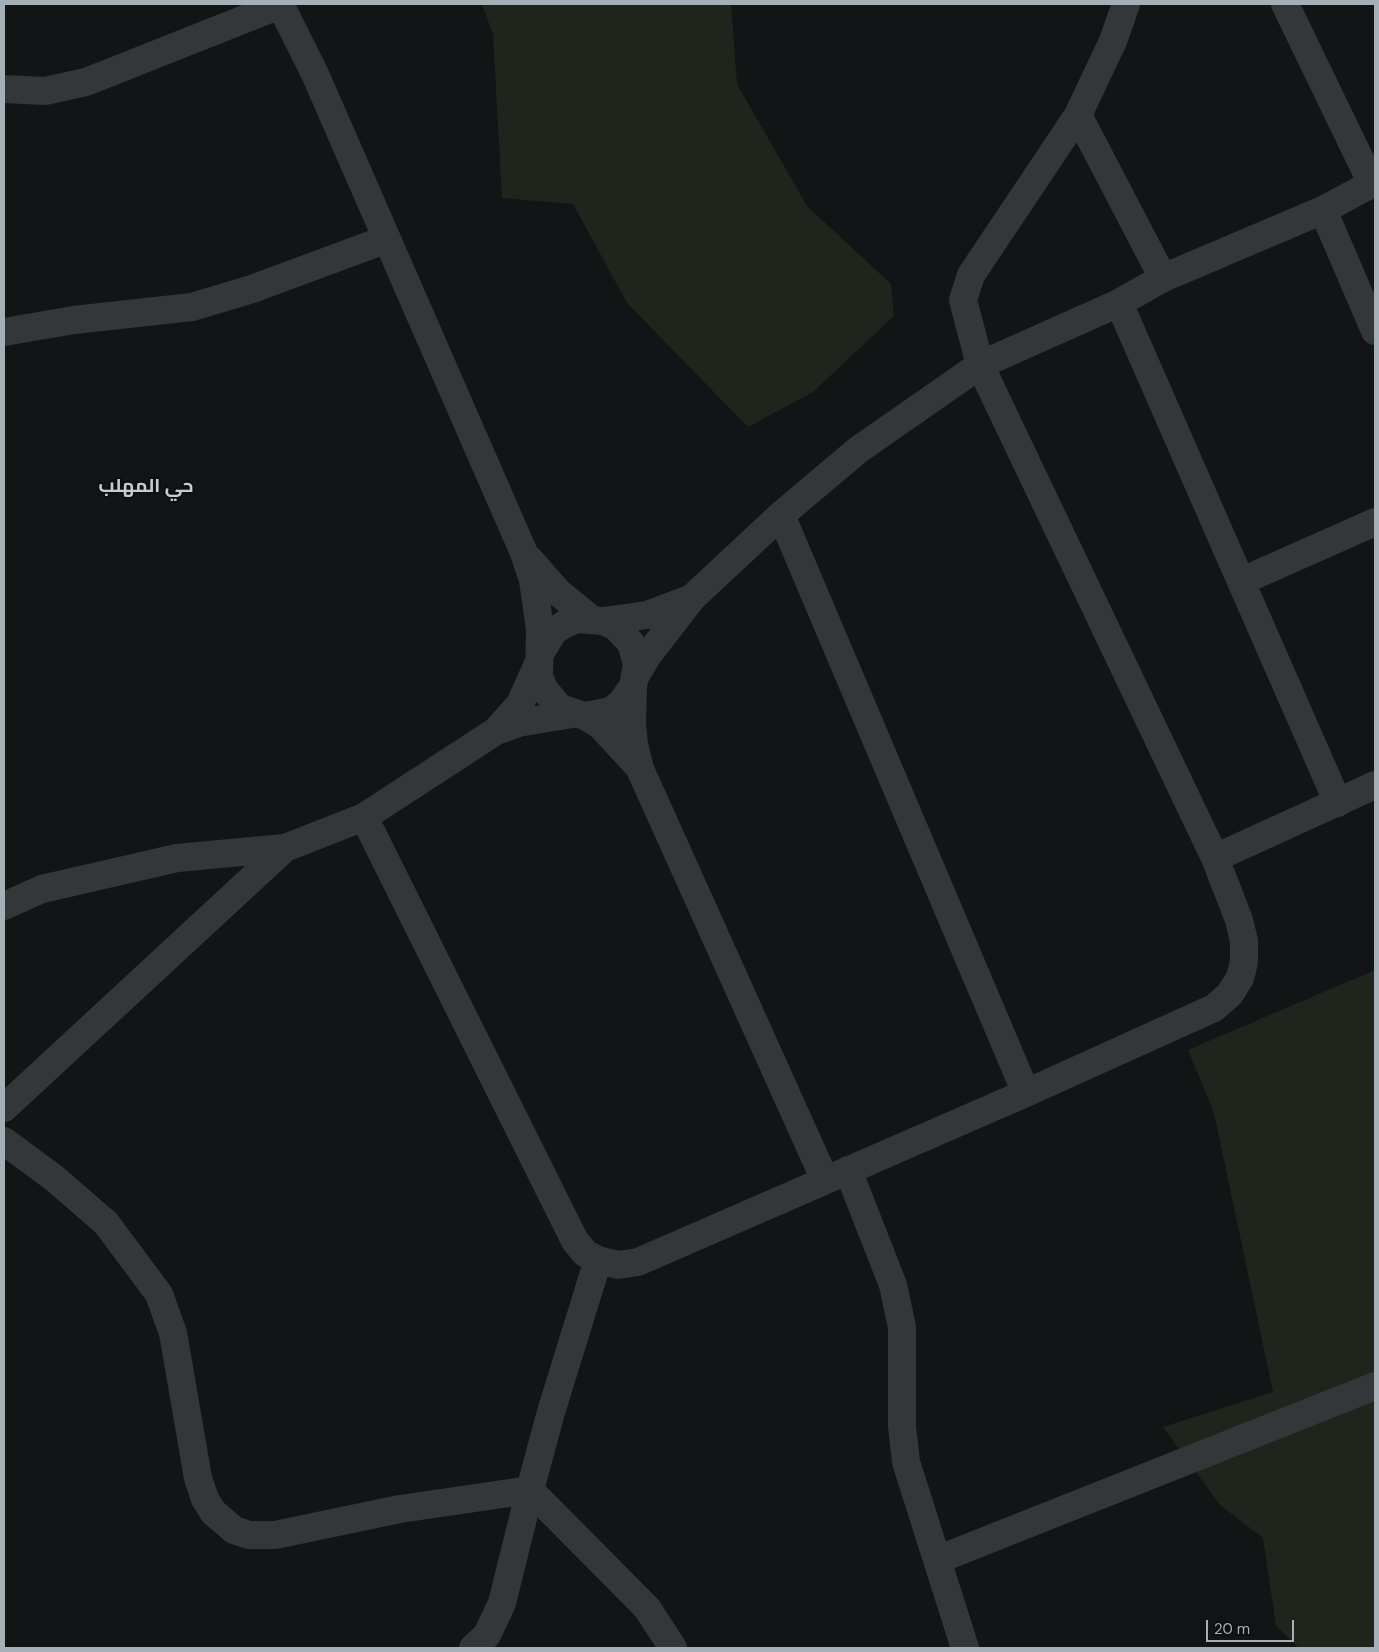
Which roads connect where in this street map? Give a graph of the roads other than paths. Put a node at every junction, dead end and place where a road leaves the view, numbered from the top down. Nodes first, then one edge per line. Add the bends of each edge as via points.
1 (280, 4) edge
2 (1126, 4) edge
3 (1285, 4) edge
4 (4, 89) edge
5 (1078, 115) junction
6 (1374, 183) edge
7 (1323, 210) junction
8 (387, 239) junction
9 (1163, 278) junction
10 (1119, 303) junction
11 (1375, 331) edge
12 (4, 332) edge
13 (980, 364) junction
14 (781, 516) junction
15 (1375, 522) edge
16 (524, 553) junction
17 (1242, 581) junction
18 (693, 597) junction
19 (597, 619) junction
20 (539, 658) junction
21 (635, 680) junction
22 (579, 715) junction
23 (496, 731) junction
24 (640, 769) junction
25 (1375, 785) edge
26 (1338, 803) junction
27 (364, 817) junction
28 (285, 848) junction
29 (1215, 858) junction
30 (4, 906) edge
31 (1026, 1093) junction
32 (4, 1108) edge
33 (4, 1141) edge
34 (837, 1175) junction
35 (598, 1260) junction
36 (1375, 1386) edge
37 (530, 1490) junction
38 (937, 1560) junction
39 (473, 1648) edge
40 (673, 1648) edge
41 (964, 1648) edge

1 - 4 street via 86,82 45,91
1 - 8 street via 315,74
2 - 5 street via 1113,41
3 - 6 street
5 - 9 street
5 - 13 street via 971,275 963,300
6 - 7 street
7 - 9 street
7 - 11 street
8 - 12 street via 252,289 192,307 74,320
8 - 16 street
9 - 10 street
10 - 13 street
10 - 17 street
13 - 14 street via 858,450
13 - 29 street
14 - 18 street
14 - 31 street
15 - 17 street
16 - 19 street via 549,583
16 - 20 street via 540,630
17 - 26 street
18 - 19 street via 646,615
18 - 21 street via 648,655
19 - 20 street via 577,619 554,631
19 - 21 street via 615,626 631,643 637,664
20 - 22 street via 539,677 551,700 560,708
20 - 23 street via 520,704
21 - 22 street via 621,703 611,711
21 - 24 street via 632,725
22 - 23 street via 518,723
22 - 24 street via 601,726
23 - 27 street
24 - 34 street
25 - 26 street
26 - 29 street
27 - 28 street
27 - 35 street via 574,1241 585,1253
28 - 30 street via 177,858 42,889
28 - 32 street
29 - 31 street via 1240,920 1244,941 1240,978 1230,994 1214,1008
31 - 34 street
33 - 37 street via 106,1223 159,1294 173,1333 198,1478 213,1512 234,1530 249,1535 275,1535 400,1509
34 - 35 street via 638,1262 618,1265
34 - 38 street via 893,1285 902,1327 902,1426 906,1462
35 - 37 street
36 - 38 street
37 - 39 street via 502,1604 487,1635
37 - 40 street via 647,1608
38 - 41 street

